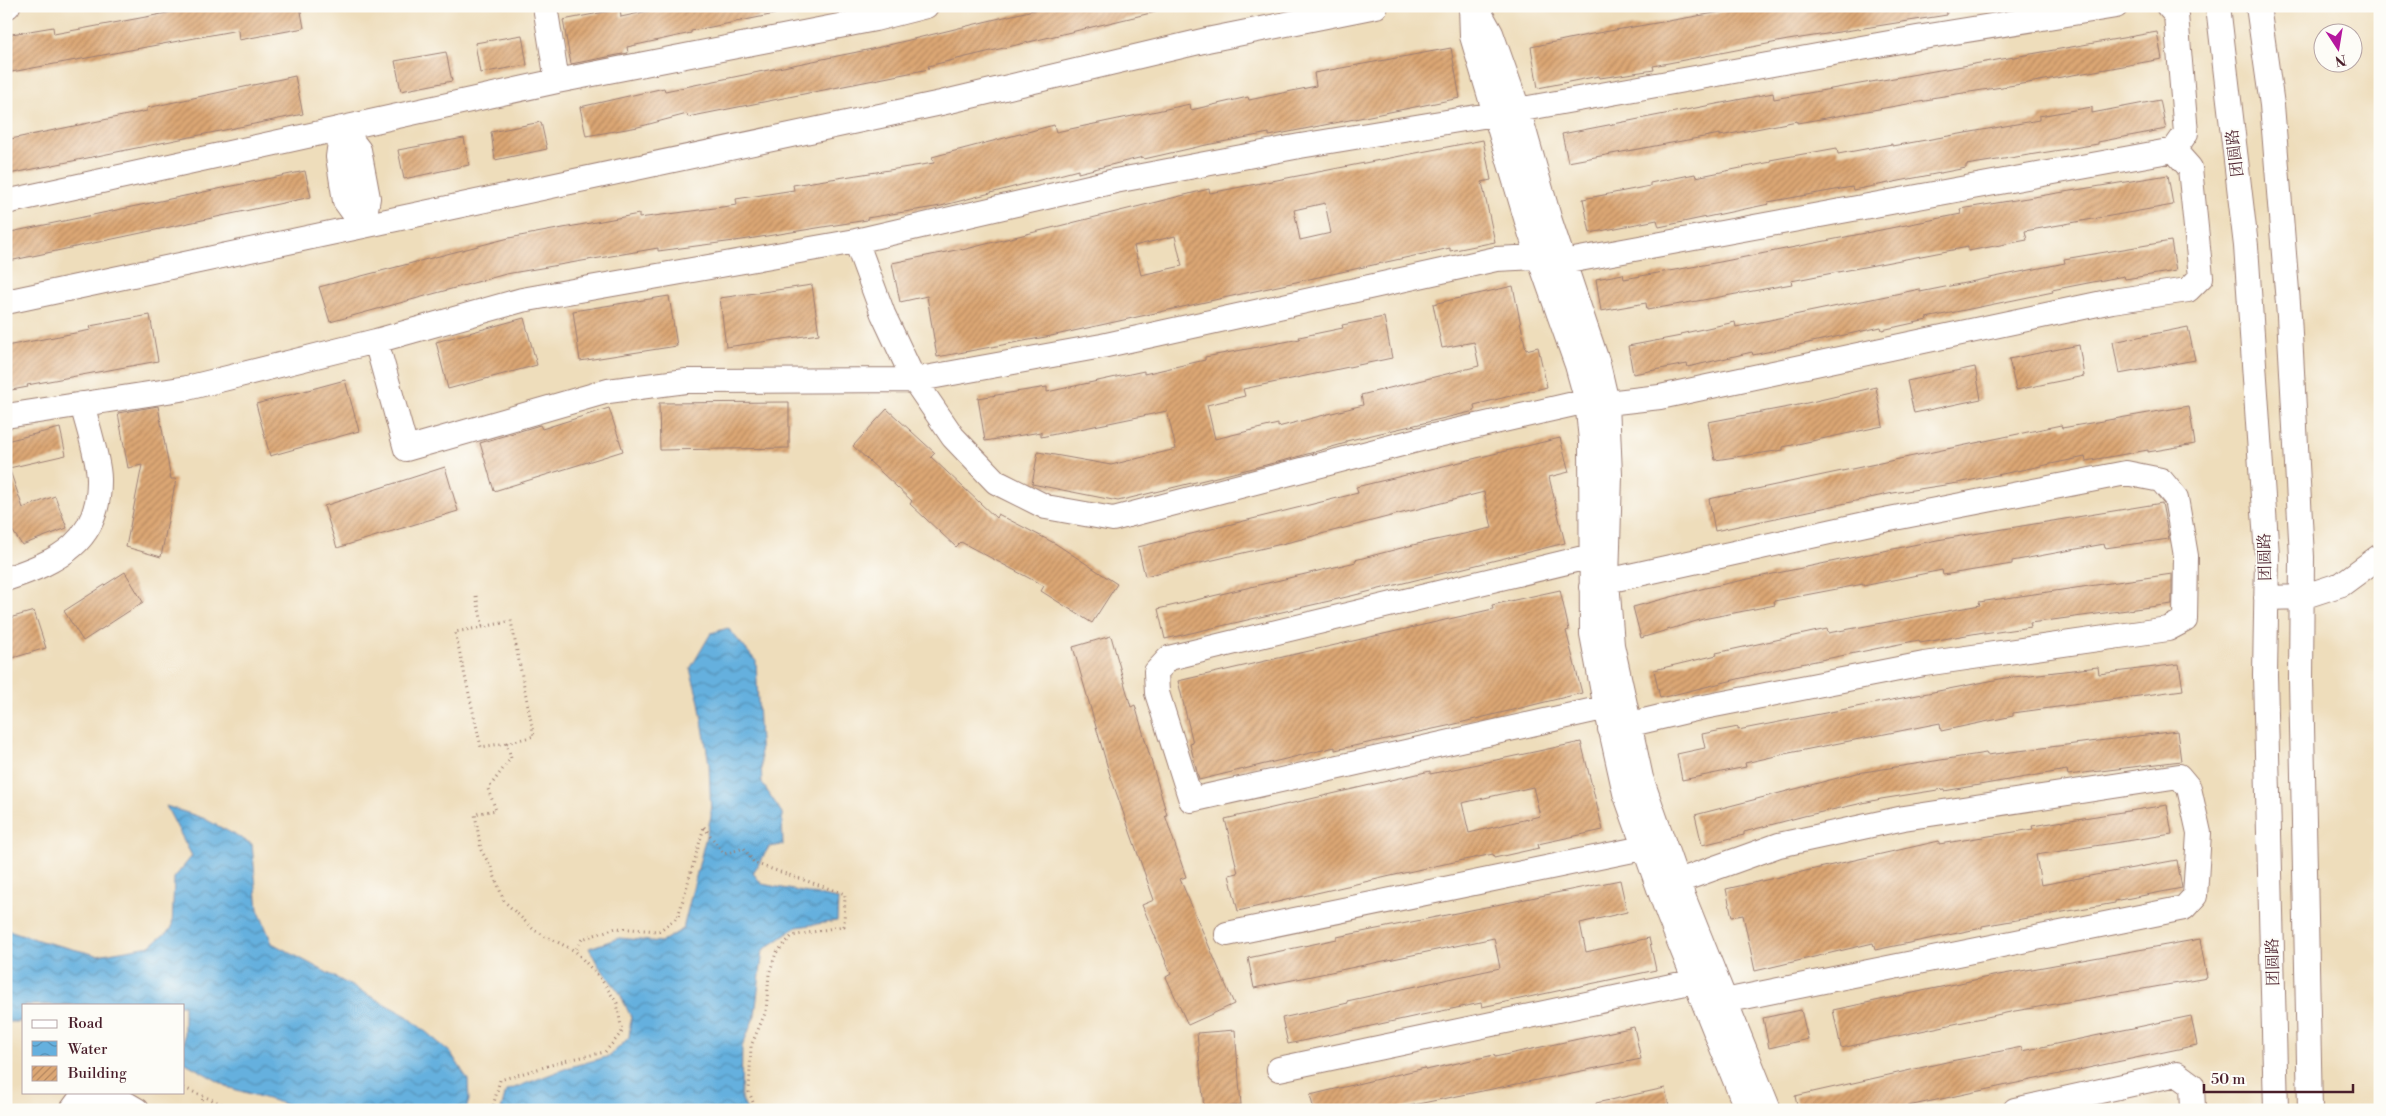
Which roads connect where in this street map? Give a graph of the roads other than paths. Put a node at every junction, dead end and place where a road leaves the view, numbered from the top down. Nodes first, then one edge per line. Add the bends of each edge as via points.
1 (545, 6) edge
2 (926, 6) edge
3 (1376, 6) edge
4 (1471, 6) edge
5 (1476, 6) edge
6 (2116, 6) edge
7 (2168, 6) edge
8 (2218, 6) edge
9 (2258, 6) edge
10 (558, 81) junction
11 (1518, 109) junction
12 (1495, 114) junction
13 (342, 128) junction
14 (2174, 150) junction
15 (6, 202) edge
16 (363, 226) junction
17 (856, 241) junction
18 (1539, 257) junction
19 (1563, 262) junction
20 (6, 302) edge
21 (376, 341) junction
22 (914, 380) junction
23 (1597, 402) junction
24 (82, 404) junction
25 (6, 416) edge
26 (1599, 554) junction
27 (2380, 556) edge
28 (6, 579) edge
29 (1599, 584) junction
30 (2302, 597) junction
31 (2266, 598) junction
32 (1617, 716) junction
33 (1653, 844) junction
34 (1668, 885) junction
35 (1227, 934) dead end
36 (1704, 977) junction
37 (1715, 1003) junction
38 (1279, 1069) dead end
39 (103, 1094) edge
40 (110, 1094) edge
41 (72, 1110) edge
42 (137, 1110) edge
43 (1747, 1110) edge
44 (1769, 1110) edge
45 (2015, 1110) edge
46 (2194, 1110) edge
47 (2276, 1110) edge
48 (2310, 1110) edge

1 - 10 street
2 - 10 street
3 - 16 street via 1207,40 941,103
4 - 12 street via 1472,36
5 - 11 street via 1491,33
6 - 11 street
7 - 14 street via 2176,15 2186,133
8 - 31 street, 团圆路 via 2246,246 2267,556
9 - 30 street, 团圆路 via 2272,105 2289,316
10 - 13 street
11 - 12 street
11 - 19 street
12 - 17 street via 1115,181
12 - 18 street
13 - 15 street
13 - 16 street via 359,150 368,198
14 - 19 street
14 - 23 street via 2190,168 2201,277 2188,290 2112,301 1660,397
16 - 20 street
17 - 21 street via 522,300
17 - 22 street via 883,314
18 - 19 street
18 - 22 street via 1496,259 1102,346
18 - 23 street via 1577,365
19 - 23 street via 1598,364
21 - 22 street via 406,449 608,391 686,381
21 - 24 street via 187,388
22 - 23 street via 953,437 996,482 1046,507 1113,519 1430,437
23 - 26 street via 1610,475
24 - 25 street
24 - 28 street via 99,478 96,515 77,544 37,568
26 - 29 street
26 - 32 street via 1168,658 1156,672 1157,693 1191,800
27 - 30 street via 2342,584
29 - 32 street via 1592,634
29 - 32 street via 1879,521 2126,473 2161,480 2176,498 2186,556 2185,620 2168,629 1924,664
30 - 31 street
30 - 48 street, 团圆路 via 2301,698
31 - 47 street, 团圆路 via 2265,675
32 - 33 street via 1641,778
33 - 34 street
33 - 35 street
34 - 36 street
34 - 37 street via 1778,845 1904,818 2179,776 2189,788 2199,833 2195,896 2184,908
36 - 37 street
36 - 38 street
37 - 43 street
37 - 44 street
39 - 41 street via 80,1099
40 - 42 street
45 - 46 street via 2177,1074 2192,1085

